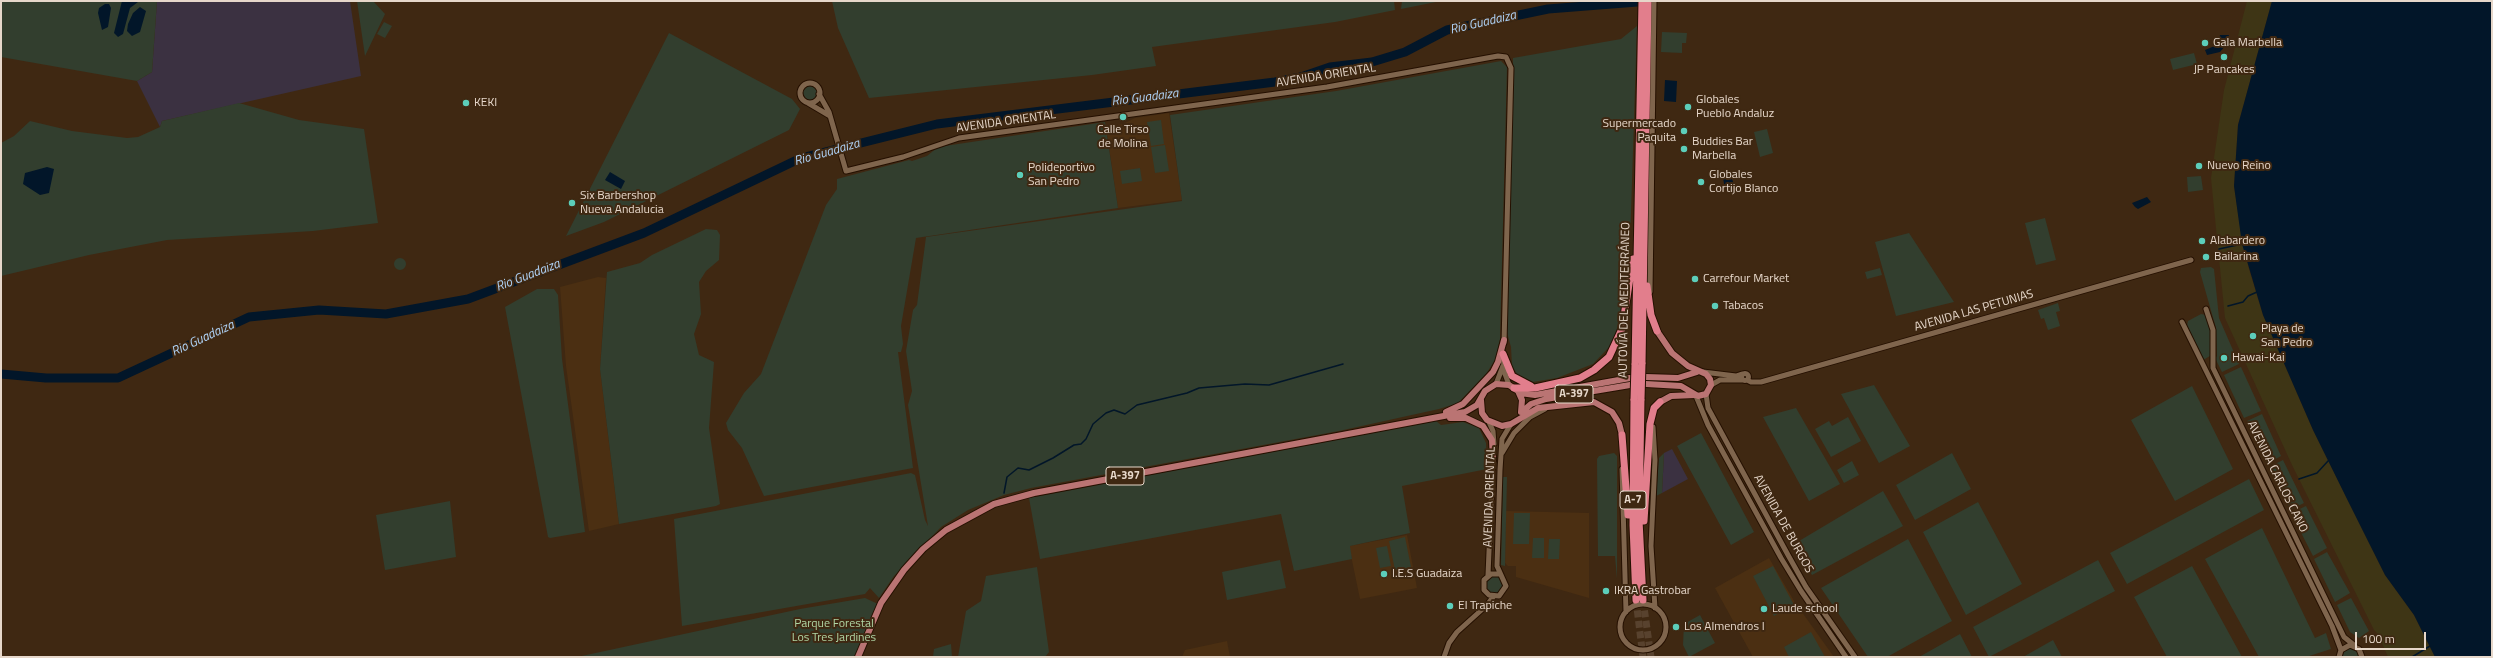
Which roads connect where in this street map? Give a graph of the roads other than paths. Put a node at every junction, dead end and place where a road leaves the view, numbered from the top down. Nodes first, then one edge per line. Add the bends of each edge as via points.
1 (1642, 1) edge
2 (1648, 1) edge
3 (1654, 1) edge
4 (1647, 35) junction
5 (820, 94) junction
6 (808, 103) junction
7 (830, 116) junction
8 (1638, 230) junction
9 (1643, 256) junction
10 (2191, 260) dead end
11 (2206, 309) dead end
12 (2182, 322) dead end
13 (1657, 331) junction
14 (1504, 340) junction
15 (1503, 354) junction
16 (1503, 365) junction
17 (1638, 365) junction
18 (1697, 373) junction
19 (1745, 377) junction
20 (1496, 384) junction
21 (1711, 385) junction
22 (1512, 386) junction
23 (1535, 388) junction
24 (1688, 389) junction
25 (1520, 393) junction
26 (1706, 394) junction
27 (1695, 395) junction
28 (1482, 398) junction
29 (1637, 399) junction
30 (1660, 402) junction
31 (1556, 405) junction
32 (1465, 412) junction
33 (1520, 415) junction
34 (1440, 417) junction
35 (1487, 420) junction
36 (1511, 424) junction
37 (1622, 435) junction
38 (1500, 456) junction
39 (1493, 460) junction
40 (1633, 548) junction
41 (1640, 555) junction
42 (1499, 574) junction
43 (1488, 575) junction
44 (1493, 596) junction
45 (1655, 608) junction
46 (1626, 612) junction
47 (2354, 645) junction
48 (2338, 655) edge
49 (858, 657) edge
50 (1444, 657) edge
51 (1846, 657) edge
52 (1855, 657) edge
53 (2362, 657) edge

1 - 4 highway, AUTOVÍA DEL MEDITERRÁNEO / A-7
2 - 4 highway, AUTOVÍA DEL MEDITERRÁNEO / A-7
3 - 4 street
4 - 8 highway, AUTOVÍA DEL MEDITERRÁNEO / A-7
4 - 9 highway, AUTOVÍA DEL MEDITERRÁNEO / A-7
4 - 13 street via 1650,295
5 - 6 street via 816,101
5 - 6 street via 814,84 804,85 801,96
5 - 7 street
6 - 7 street
7 - 14 street, AVENIDA ORIENTAL via 846,171 959,138 1327,87 1502,56 1509,60 1511,68
8 - 17 highway, AUTOVÍA DEL MEDITERRÁNEO / A-7
8 - 23 highway via 1634,243 1627,310 1614,349 1604,362 1580,378
9 - 13 highway via 1649,307
9 - 17 highway, AUTOVÍA DEL MEDITERRÁNEO / A-7
10 - 19 street, AVENIDA LAS PETUNIAS via 1763,381 1754,383
11 - 47 street, AVENIDA CARLOS CANO via 2213,330 2215,372 2344,637
12 - 48 street, AVENIDA CARLOS CANO via 2336,634
13 - 18 main road via 1672,352
14 - 15 street, AVENIDA ORIENTAL
14 - 34 main road via 1493,372 1463,404
15 - 16 street, AVENIDA ORIENTAL
15 - 23 highway via 1512,376
16 - 20 street, AVENIDA ORIENTAL
16 - 22 street, AVENIDA ORIENTAL
17 - 29 highway, AUTOVÍA DEL MEDITERRÁNEO / A-7, bridge
18 - 19 street, AVENIDA LAS PETUNIAS
18 - 21 main road via 1710,379
18 - 24 main road via 1687,381
18 - 24 main road via 1646,381
19 - 21 street, AVENIDA LAS PETUNIAS via 1720,380
20 - 22 main road
20 - 28 main road, A-397 via 1485,391
21 - 26 main road
22 - 23 highway
22 - 25 main road
24 - 27 main road
25 - 33 main road
25 - 33 main road, A-397 via 1535,395 1630,382 1542,400 1531,404
26 - 27 main road
26 - 52 street, AVENIDA DE BURGOS via 1708,408 1806,587
27 - 30 main road via 1670,396
27 - 51 street, AVENIDA DE BURGOS via 1708,425 1781,558
28 - 32 main road, A-397 via 1475,407
28 - 35 main road via 1481,408
29 - 40 highway, AUTOVÍA DEL MEDITERRÁNEO / A-7
29 - 41 highway, AUTOVÍA DEL MEDITERRÁNEO / A-7
30 - 41 highway via 1653,410 1650,424 1644,539
30 - 45 street via 1653,422 1651,546
31 - 33 main road
31 - 37 main road via 1588,402 1604,406 1617,419
31 - 38 street via 1535,413 1525,421 1510,438
32 - 34 main road, A-397
32 - 35 main road, A-397
33 - 36 main road, A-397
34 - 39 main road via 1466,418 1483,426 1490,435
34 - 49 main road, A-397 via 1034,493 994,504 946,530 923,548 881,603
35 - 36 main road, A-397 via 1502,426
35 - 39 street, AVENIDA ORIENTAL via 1494,436
36 - 38 street, AVENIDA ORIENTAL via 1504,435
37 - 40 highway via 1629,533
37 - 46 street via 1621,502
38 - 42 street, AVENIDA ORIENTAL via 1497,566
39 - 43 street, AVENIDA ORIENTAL
40 - 41 highway, AUTOVÍA DEL MEDITERRÁNEO / A-7 via 1639,600
42 - 43 street
42 - 44 street, AVENIDA ORIENTAL via 1505,580 1506,589 1499,596
43 - 44 street via 1483,587 1486,593
44 - 50 street, AVENIDA ORIENTAL via 1487,605 1457,632 1449,643
45 - 46 street via 1636,606
45 - 46 street via 1663,618 1665,632 1657,645 1647,650 1632,648 1622,637 1621,624
47 - 48 street via 2347,645
47 - 53 street, AVENIDA CARLOS CANO via 2360,649

